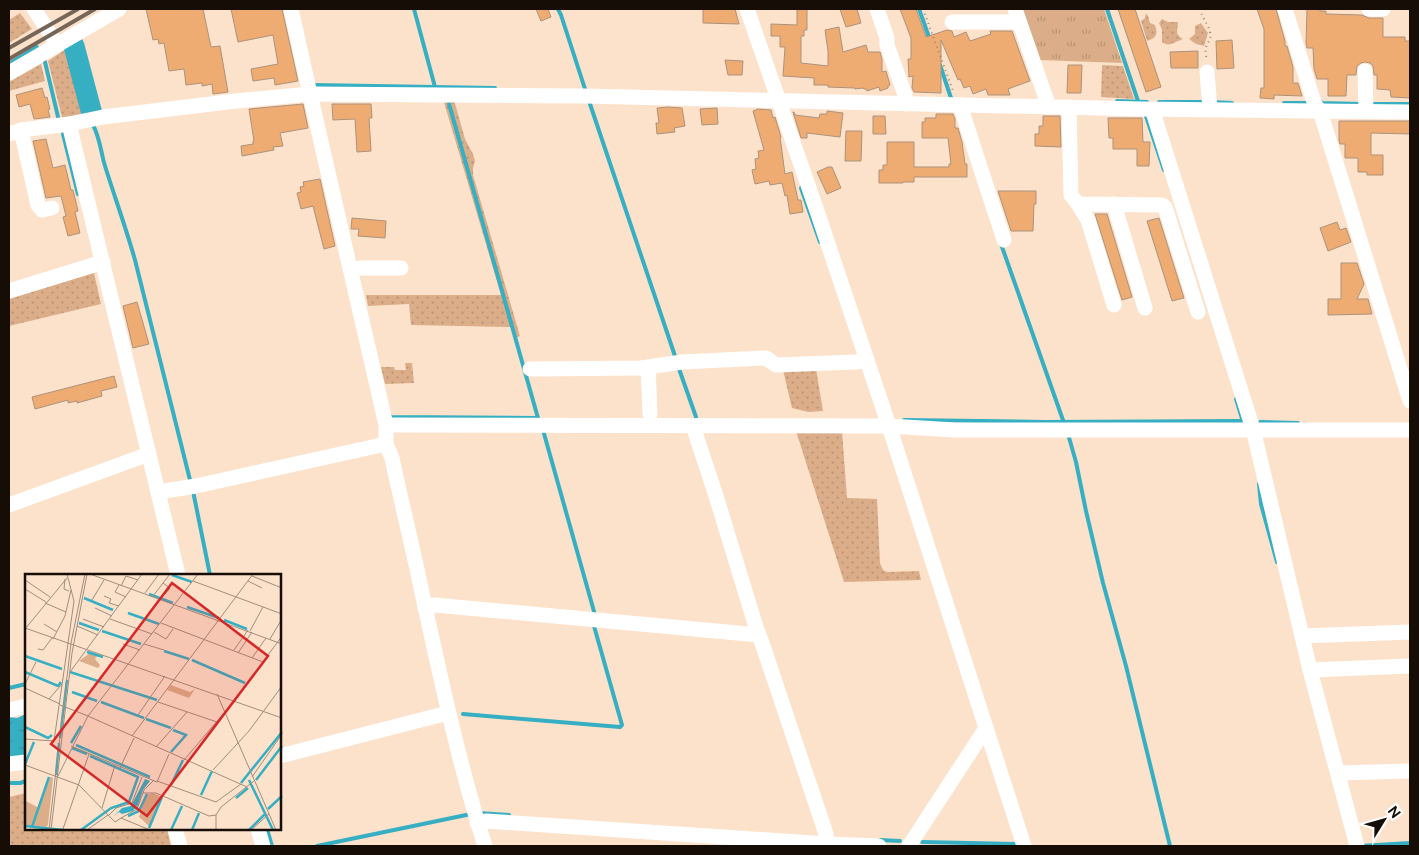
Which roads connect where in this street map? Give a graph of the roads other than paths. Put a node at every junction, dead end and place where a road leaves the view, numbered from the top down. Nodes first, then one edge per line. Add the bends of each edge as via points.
1 (34, 9) edge
2 (119, 9) edge
3 (291, 9) edge
4 (748, 9) edge
5 (877, 9) edge
6 (1285, 9) edge
7 (1369, 9) edge
8 (1383, 9) edge
9 (1017, 15) edge
10 (952, 22) dead end
11 (57, 44) junction
12 (1365, 71) dead end
13 (9, 72) edge
14 (1207, 72) road end
15 (310, 94) junction
16 (905, 100) junction
17 (779, 102) junction
18 (1047, 102) junction
19 (956, 103) junction
20 (1210, 105) junction
21 (1316, 105) junction
22 (1366, 106) junction
23 (1069, 107) junction
24 (1146, 109) junction
25 (1410, 112) edge
26 (69, 124) junction
27 (15, 132) edge
28 (1078, 204) junction
29 (1114, 204) junction
30 (52, 208) dead end
31 (1004, 240) dead end
32 (99, 264) junction
33 (401, 268) dead end
34 (355, 269) junction
35 (9, 291) edge
36 (1114, 305) dead end
37 (1146, 308) dead end
38 (1198, 312) dead end
39 (862, 361) junction
40 (648, 367) junction
41 (530, 369) dead end
42 (1410, 401) edge
43 (650, 414) dead end
44 (386, 425) junction
45 (693, 426) junction
46 (889, 426) junction
47 (1253, 429) junction
48 (1410, 430) edge
49 (388, 447) junction
50 (145, 455) junction
51 (158, 492) junction
52 (9, 505) edge
53 (178, 574) edge
54 (430, 607) junction
55 (1410, 632) edge
56 (759, 635) junction
57 (1302, 636) junction
58 (1410, 666) edge
59 (1310, 670) junction
60 (25, 706) edge
61 (9, 710) edge
62 (449, 717) junction
63 (986, 728) junction
64 (281, 756) edge
65 (25, 762) edge
66 (9, 764) edge
67 (1410, 771) edge
68 (1338, 773) junction
69 (478, 819) junction
70 (175, 830) edge
71 (258, 830) edge
72 (827, 840) junction
73 (1357, 844) edge
74 (180, 846) edge
75 (263, 846) edge
76 (485, 846) edge
77 (879, 846) edge
78 (909, 846) edge
79 (1024, 846) edge

1 - 11 street
2 - 11 street
3 - 15 street
4 - 17 street
5 - 16 street
6 - 21 street
7 - 8 street
9 - 10 street
9 - 18 street
11 - 13 street
12 - 22 street
14 - 20 street
15 - 17 street via 587,96
15 - 26 street via 103,117
15 - 34 street
16 - 17 street
16 - 19 street
17 - 39 street via 818,214
18 - 19 street
18 - 23 street
19 - 31 street
20 - 21 street
20 - 24 street
21 - 22 street
21 - 42 street
22 - 25 street
23 - 24 street
23 - 28 street via 1071,195
24 - 47 street
26 - 27 street
26 - 32 street
27 - 30 street via 38,206 42,210
28 - 29 street
28 - 36 street via 1088,220
29 - 37 street
29 - 38 street via 1165,207
32 - 35 street
32 - 50 street
33 - 34 street
34 - 44 street
39 - 40 street via 776,365 766,358 678,362
39 - 46 street
40 - 41 street
40 - 43 street
44 - 45 street
44 - 49 street
45 - 46 street
45 - 56 street
46 - 47 street via 955,430
46 - 63 street
47 - 48 street
47 - 57 street
49 - 51 street
49 - 54 street
50 - 51 street
50 - 52 street
51 - 53 street
54 - 56 street
54 - 62 street
55 - 57 street
56 - 72 street
57 - 59 street
58 - 59 street
59 - 68 street
60 - 61 street
62 - 64 street
62 - 69 street
63 - 78 street
63 - 79 street
65 - 66 street
67 - 68 street
68 - 73 street
69 - 72 street
69 - 76 street
70 - 74 street
71 - 75 street
72 - 77 street

